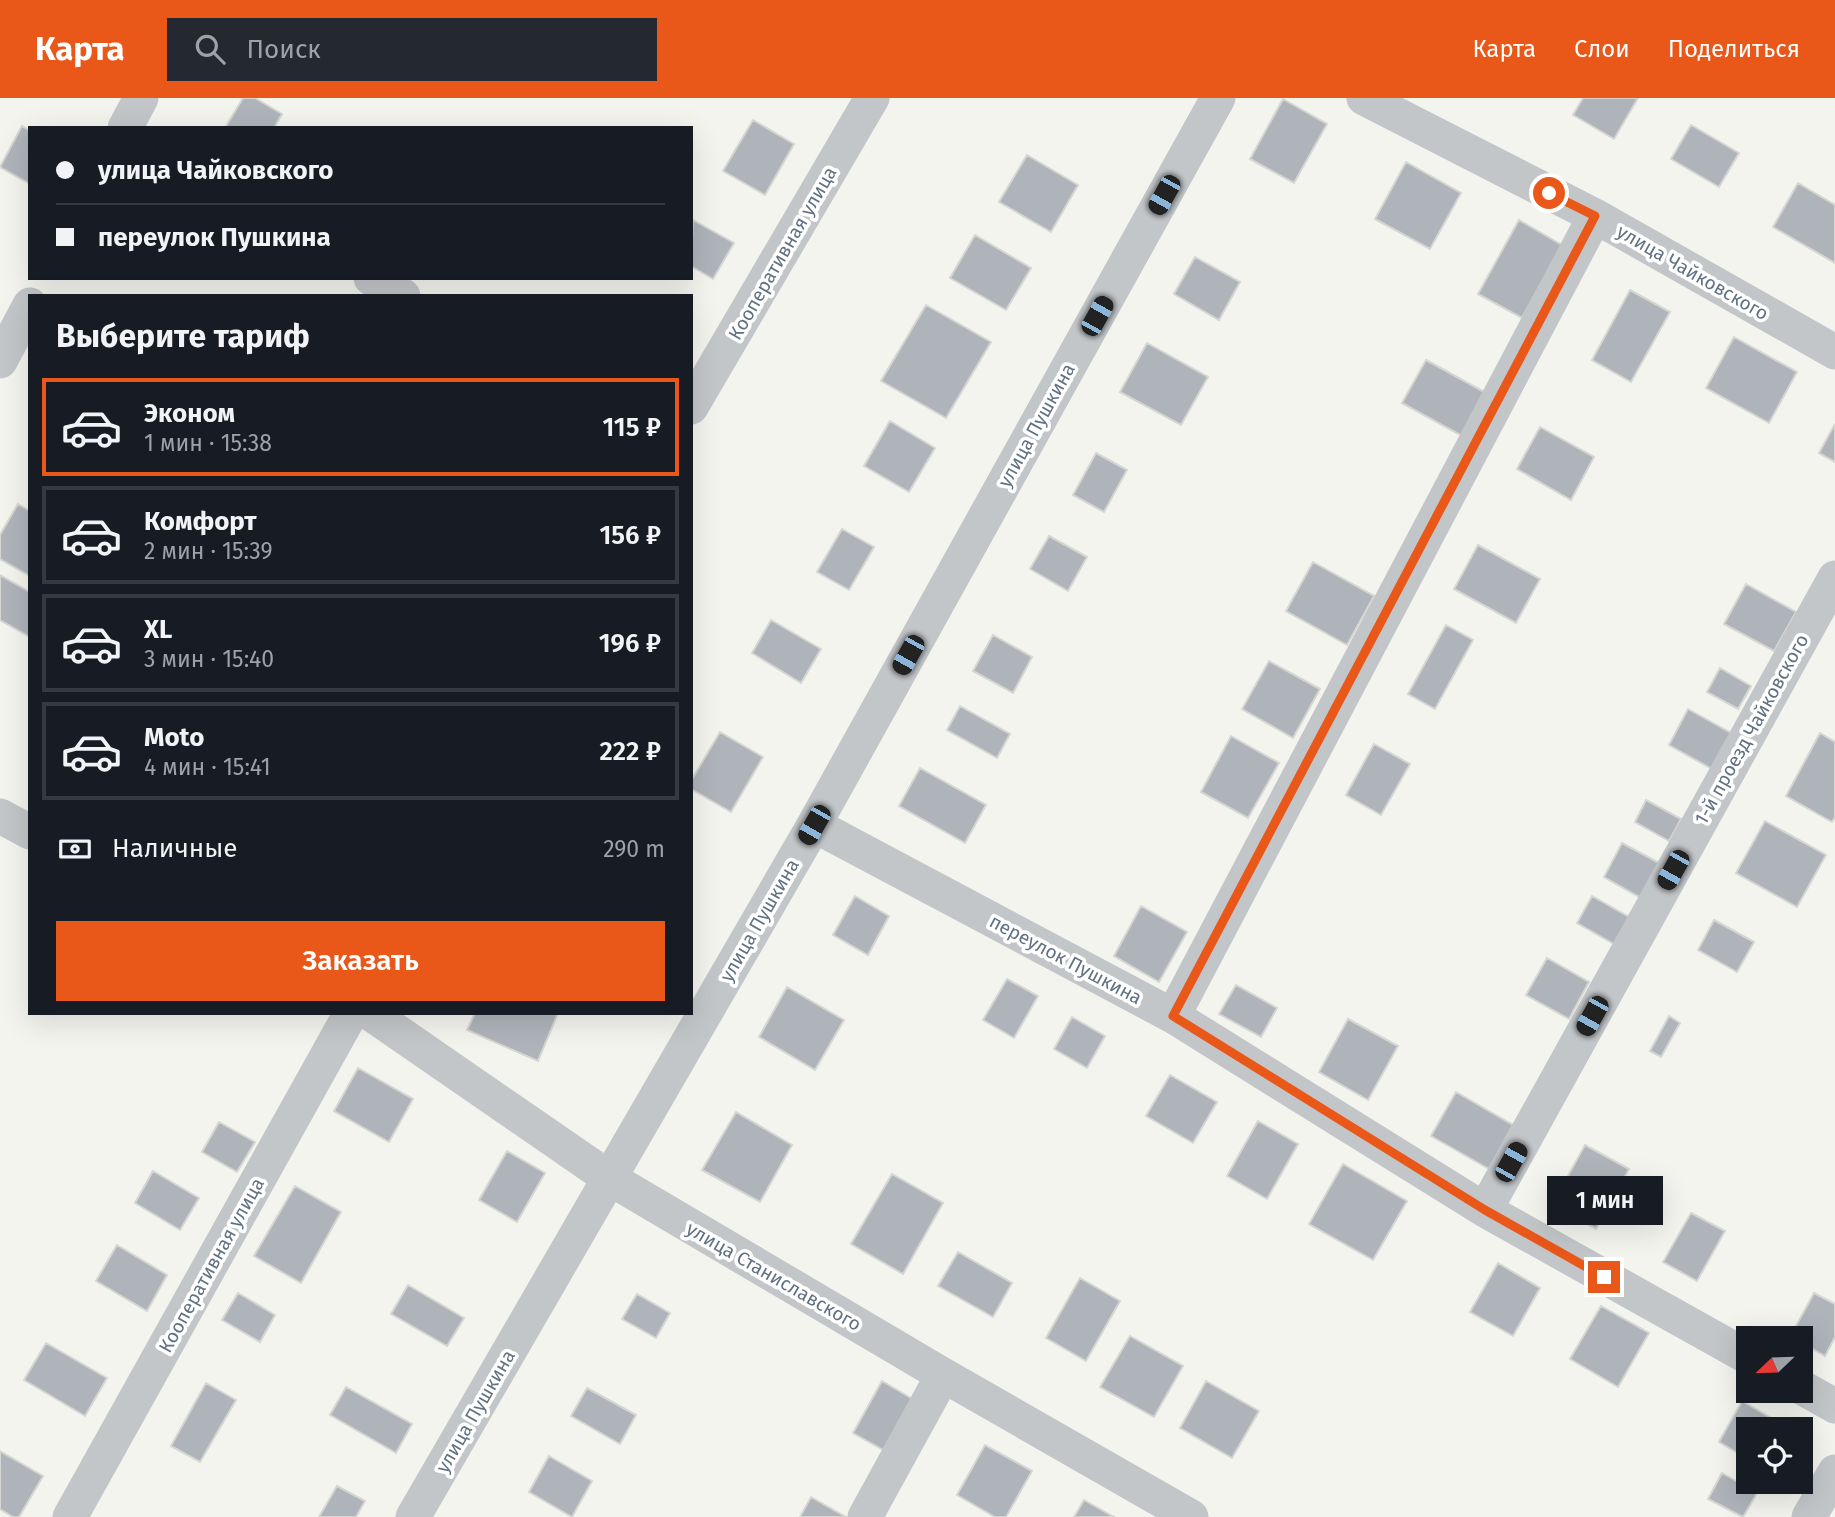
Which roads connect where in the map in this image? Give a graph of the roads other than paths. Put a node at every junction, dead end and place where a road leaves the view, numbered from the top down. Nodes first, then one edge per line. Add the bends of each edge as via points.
1 (141, 98) edge
2 (872, 98) edge
3 (1219, 98) edge
4 (1364, 98) edge
5 (126, 126) edge
6 (1595, 216) junction
7 (375, 280) edge
8 (400, 294) edge
9 (28, 309) edge
10 (1835, 352) edge
11 (0, 361) edge
12 (693, 404) edge
13 (1835, 578) edge
14 (0, 817) edge
15 (814, 825) junction
16 (28, 831) edge
17 (350, 1015) edge
18 (373, 1015) edge
19 (1173, 1016) junction
20 (608, 1178) junction
21 (1485, 1210) junction
22 (1736, 1350) edge
23 (943, 1375) junction
24 (1813, 1394) edge
25 (1835, 1406) edge
26 (1835, 1472) edge
27 (70, 1517) edge
28 (413, 1517) edge
29 (865, 1517) edge
30 (1191, 1517) edge
31 (1809, 1517) edge

1 - 5 street
2 - 12 street, Кооперативная улица
3 - 15 street, улица Пушкина
4 - 6 street, улица Чайковского
6 - 10 street, улица Чайковского
6 - 19 street
7 - 8 street
9 - 11 street
13 - 21 street, 1-й проезд Чайковского
14 - 16 street
15 - 19 street, переулок Пушкина
15 - 20 street, улица Пушкина
17 - 27 street, Кооперативная улица
18 - 20 street, улица Станиславского
19 - 21 street, переулок Пушкина
20 - 23 street, улица Станиславского
20 - 28 street, улица Пушкина
21 - 22 street, переулок Пушкина
23 - 29 street
23 - 30 street, улица Станиславского
24 - 25 street
26 - 31 street

